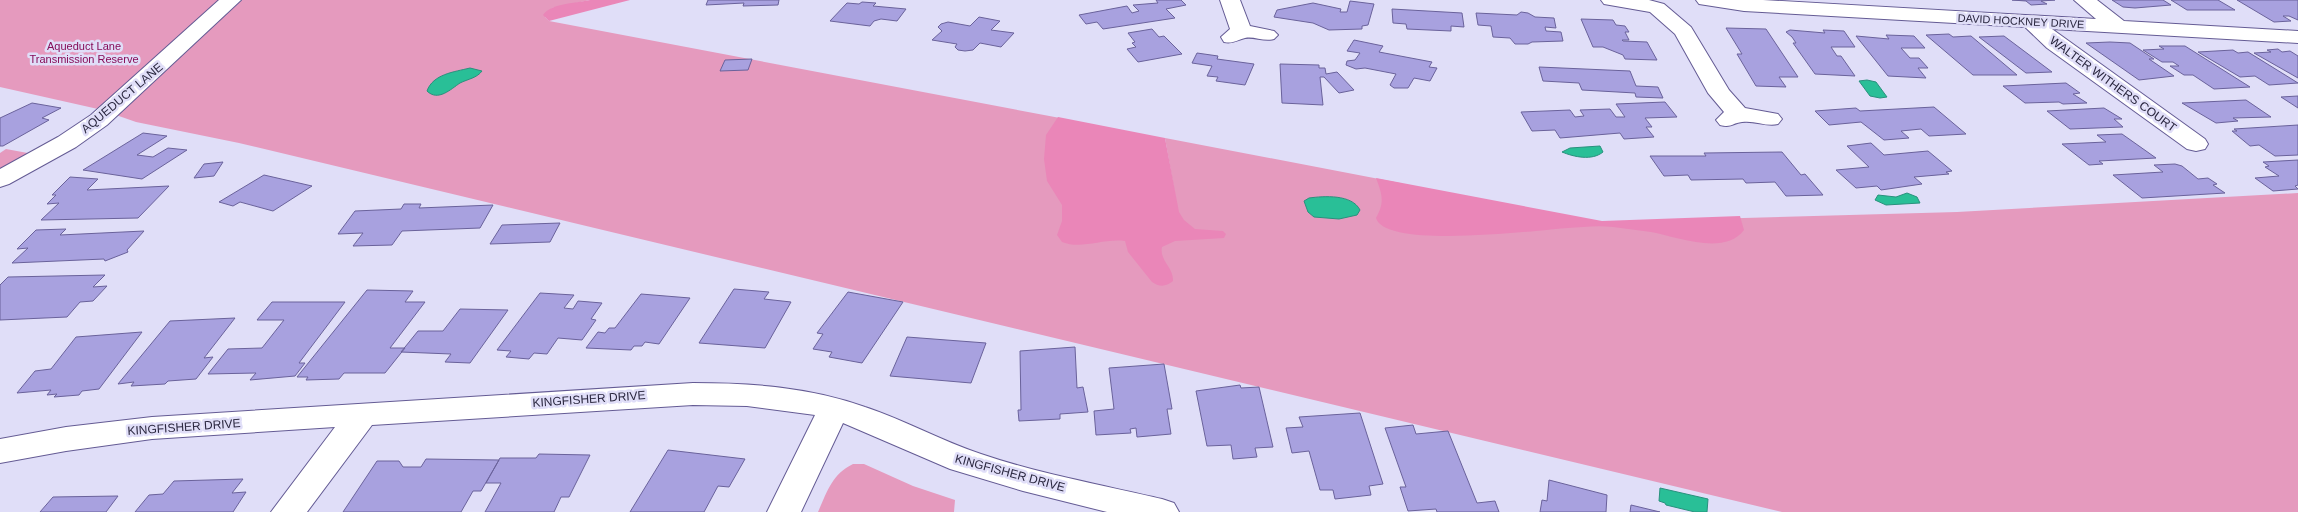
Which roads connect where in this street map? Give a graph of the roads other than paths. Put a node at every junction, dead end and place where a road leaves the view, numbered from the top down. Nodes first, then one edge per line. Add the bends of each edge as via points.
1 (231, 0) edge
2 (1230, 0) edge
3 (1611, 0) edge
4 (2084, 0) edge
5 (1691, 4) edge
6 (1652, 5) edge
7 (2031, 22) junction
8 (2119, 27) junction
9 (1684, 31) junction
10 (1267, 35) dead end
11 (2298, 38) edge
12 (1770, 119) dead end
13 (2196, 144) dead end
14 (0, 179) edge
15 (834, 409) junction
16 (362, 415) junction
17 (0, 451) edge
18 (288, 512) edge
19 (784, 512) edge
20 (1162, 512) edge

1 - 14 street, AQUEDUCT LANE via 99,120 67,142
2 - 10 street via 1237,34
3 - 6 street
4 - 8 street
5 - 6 street, DAVID HOCKNEY DRIVE via 1669,10
5 - 7 street, DAVID HOCKNEY DRIVE
5 - 9 street via 1683,19
6 - 9 street
7 - 8 street, DAVID HOCKNEY DRIVE
7 - 13 street, WALTER WITHERS COURT via 2055,43
8 - 11 street, DAVID HOCKNEY DRIVE
9 - 12 street via 1733,117
15 - 16 street, KINGFISHER DRIVE via 779,398 712,393
15 - 19 street
15 - 20 street, KINGFISHER DRIVE via 977,466
16 - 17 street, KINGFISHER DRIVE via 152,428
16 - 18 street

